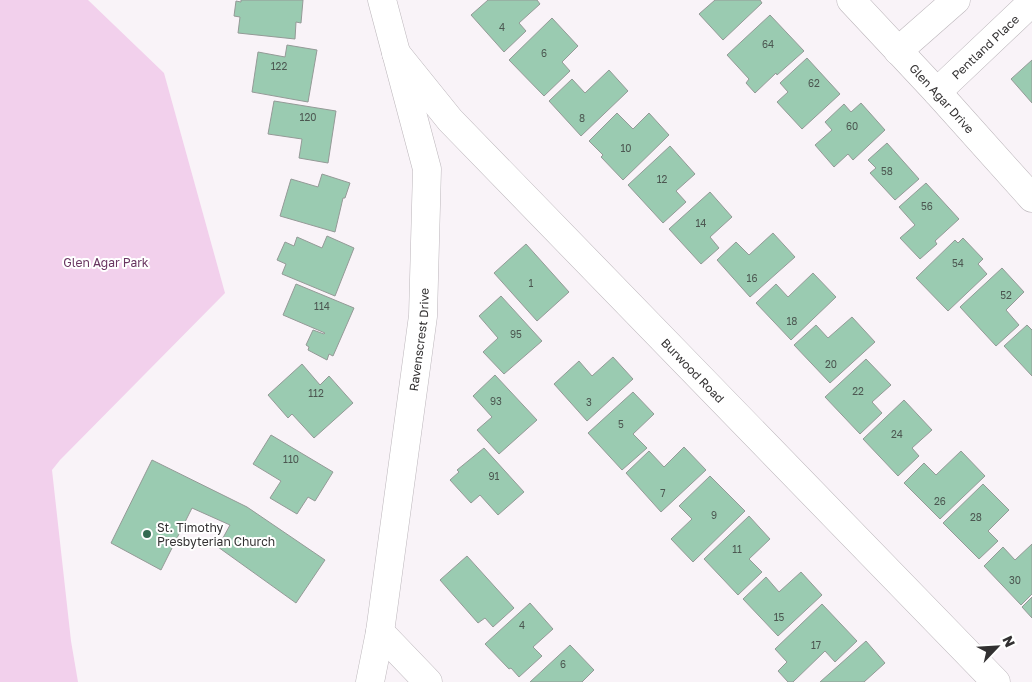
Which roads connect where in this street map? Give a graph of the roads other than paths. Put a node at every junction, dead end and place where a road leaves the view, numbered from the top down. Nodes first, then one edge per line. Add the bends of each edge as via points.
1 (382, 0) edge
2 (851, 0) edge
3 (956, 0) edge
4 (1032, 2) edge
5 (898, 51) junction
6 (396, 53) junction
7 (937, 92) junction
8 (1032, 198) edge
9 (380, 632) junction
10 (370, 682) edge
11 (428, 682) edge
12 (996, 682) edge

1 - 6 street, Ravenscrest Drive
2 - 5 street, Glen Agar Drive
3 - 5 street
4 - 7 street, Pentland Place
5 - 7 street, Glen Agar Drive
6 - 9 street, Ravenscrest Drive via 427,169 423,316
6 - 12 street, Burwood Road via 450,120
7 - 8 street, Glen Agar Drive
9 - 10 street, Ravenscrest Drive
9 - 11 street

